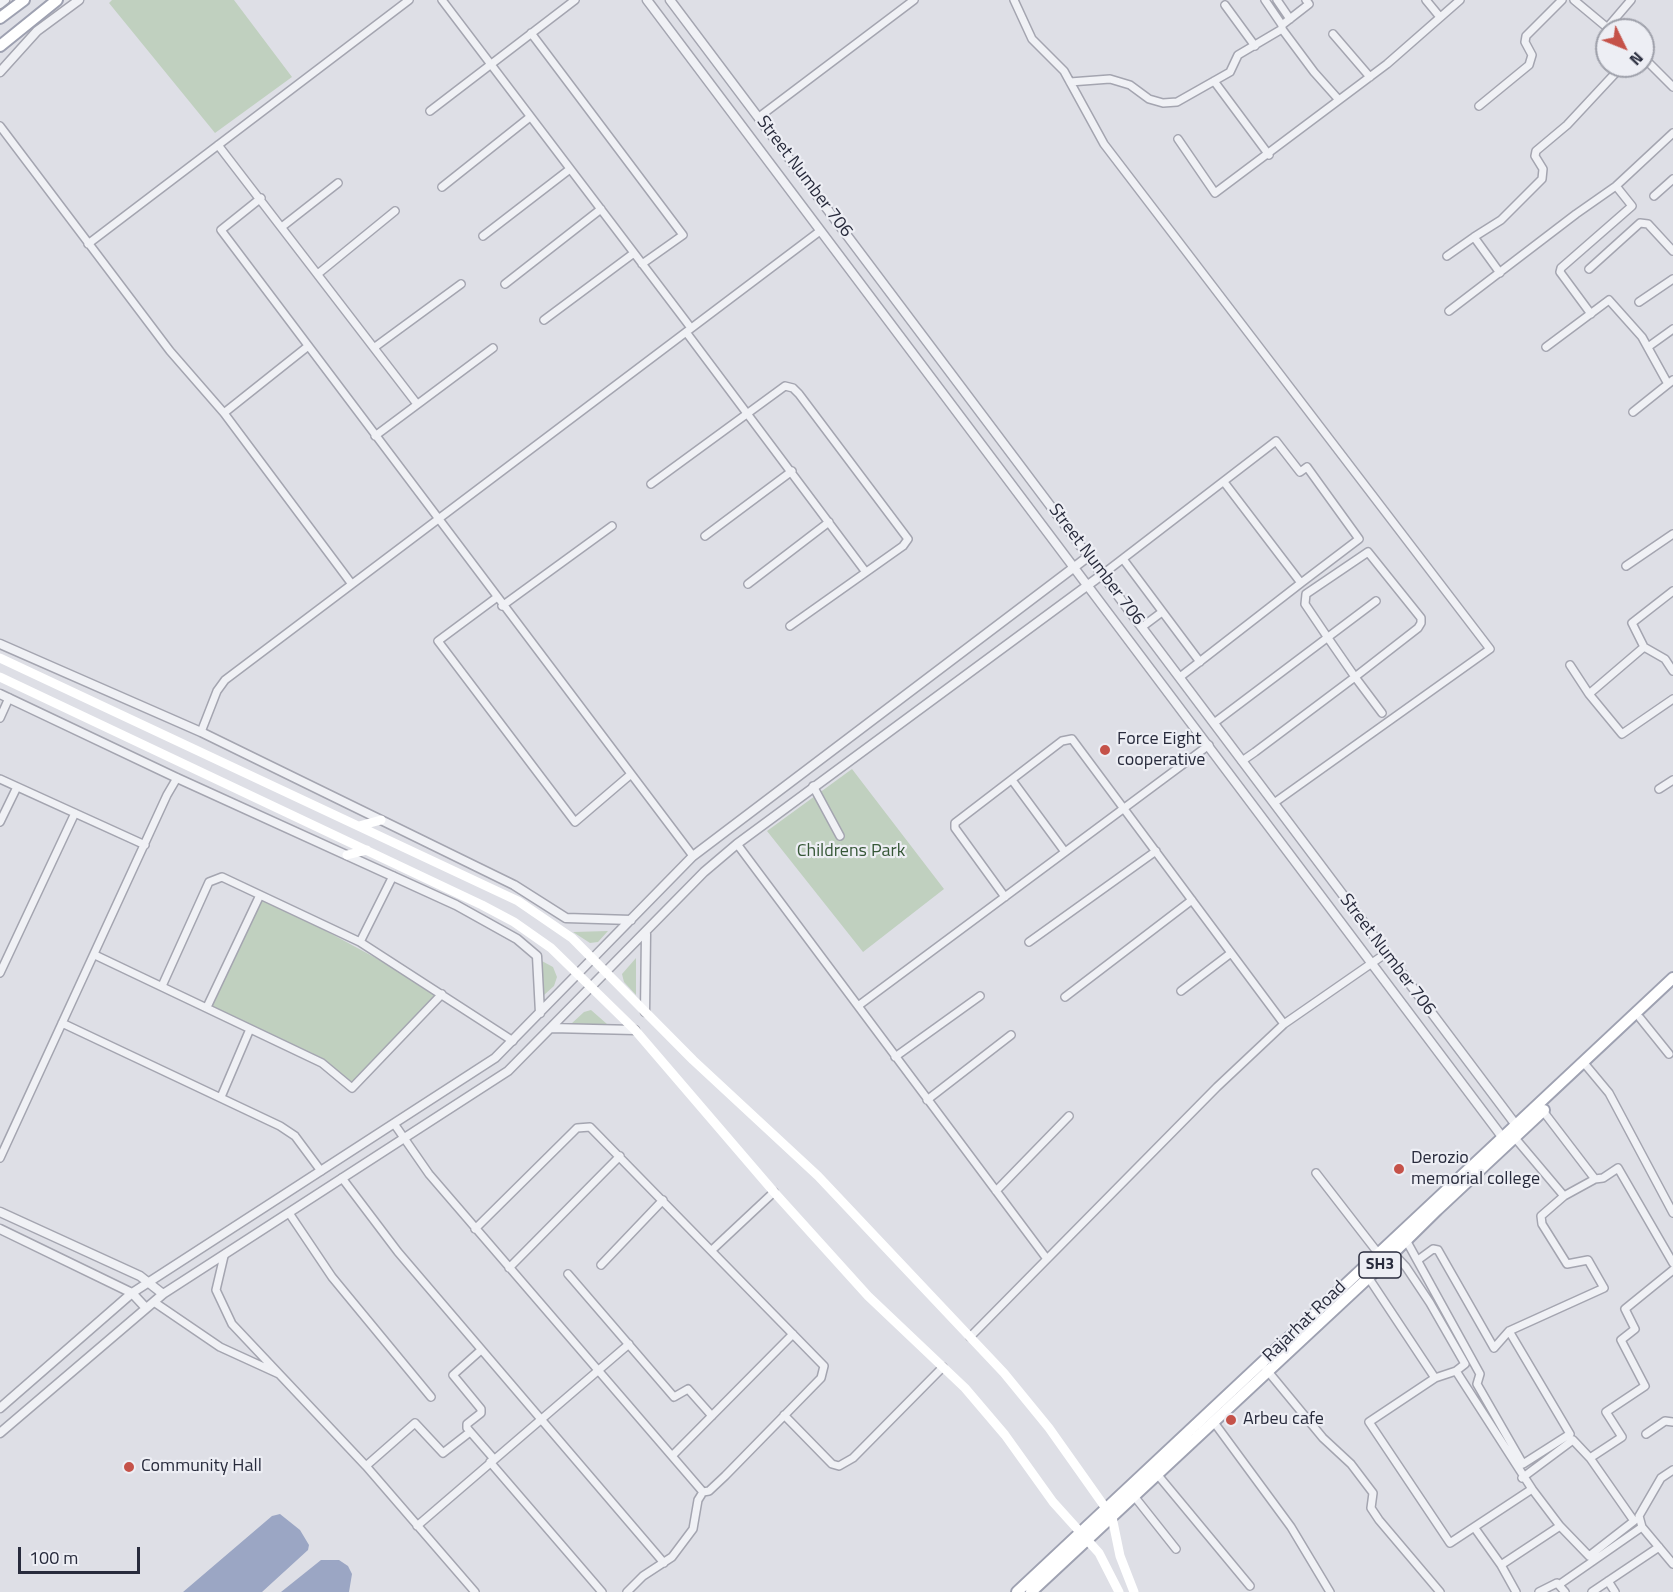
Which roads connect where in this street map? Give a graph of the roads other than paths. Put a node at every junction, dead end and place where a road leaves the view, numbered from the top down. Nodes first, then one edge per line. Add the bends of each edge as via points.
1 (5, 0) edge
2 (24, 0) edge
3 (57, 0) edge
4 (79, 0) edge
5 (409, 0) edge
6 (442, 0) edge
7 (575, 0) edge
8 (647, 0) edge
9 (670, 0) edge
10 (914, 0) edge
11 (1014, 0) edge
12 (1265, 0) edge
13 (1277, 0) edge
14 (1306, 0) edge
15 (1426, 0) edge
16 (1460, 0) edge
17 (1562, 0) edge
18 (1574, 0) edge
19 (1631, 0) edge
20 (0, 4) edge
21 (1225, 5) dead end
22 (1440, 17) junction
23 (0, 18) edge
24 (1596, 18) edge
25 (1617, 18) edge
26 (1290, 19) junction
27 (1282, 27) junction
28 (531, 33) junction
29 (1333, 34) dead end
30 (0, 46) edge
31 (1255, 46) junction
32 (490, 63) junction
33 (1655, 69) edge
34 (0, 72) edge
35 (1370, 77) junction
36 (1611, 78) edge
37 (1214, 81) junction
38 (1070, 82) junction
39 (1673, 87) edge
40 (1339, 100) junction
41 (1479, 106) dead end
42 (430, 111) dead end
43 (530, 117) junction
44 (759, 117) junction
45 (0, 126) edge
46 (1673, 133) edge
47 (1178, 139) dead end
48 (218, 145) junction
49 (1269, 155) junction
50 (570, 169) junction
51 (1673, 179) edge
52 (338, 183) dead end
53 (1616, 186) junction
54 (442, 187) dead end
55 (1654, 196) dead end
56 (261, 198) junction
57 (600, 209) junction
58 (395, 211) dead end
59 (283, 226) junction
60 (820, 231) junction
61 (483, 236) dead end
62 (1474, 237) junction
63 (88, 244) junction
64 (1673, 251) edge
65 (634, 253) junction
66 (1447, 256) dead end
67 (642, 264) junction
68 (1588, 269) dead end
69 (319, 273) junction
70 (1500, 273) junction
71 (1673, 279) edge
72 (505, 284) dead end
73 (461, 285) dead end
74 (1639, 302) dead end
75 (1449, 311) dead end
76 (1591, 314) junction
77 (544, 320) dead end
78 (1673, 329) edge
79 (688, 330) junction
80 (308, 347) junction
81 (375, 347) junction
82 (1546, 347) dead end
83 (1648, 347) junction
84 (493, 348) dead end
85 (1671, 382) edge
86 (417, 404) junction
87 (748, 412) junction
88 (1633, 412) dead end
89 (224, 413) junction
90 (375, 436) junction
91 (792, 471) junction
92 (1224, 482) junction
93 (651, 484) dead end
94 (437, 519) junction
95 (829, 522) junction
96 (612, 526) dead end
97 (705, 536) dead end
98 (1672, 537) edge
99 (1089, 556) junction
100 (1123, 559) junction
101 (1626, 566) dead end
102 (1075, 567) junction
103 (865, 571) junction
104 (1103, 574) junction
105 (351, 583) junction
106 (1301, 583) junction
107 (748, 584) dead end
108 (1087, 584) junction
109 (1673, 591) edge
110 (496, 598) junction
111 (1376, 601) dead end
112 (502, 606) junction
113 (1162, 612) junction
114 (790, 626) dead end
115 (1142, 627) junction
116 (1328, 638) junction
117 (0, 644) edge
118 (1644, 647) junction
119 (0, 658) edge
120 (1200, 662) junction
121 (1570, 665) dead end
122 (1673, 671) edge
123 (1355, 676) junction
124 (0, 677) edge
125 (1180, 677) junction
126 (0, 694) edge
127 (1589, 694) junction
128 (9, 698) junction
129 (1673, 699) edge
130 (1382, 713) dead end
131 (0, 718) edge
132 (1214, 723) junction
133 (201, 732) junction
134 (1209, 746) junction
135 (1242, 761) junction
136 (630, 775) junction
137 (177, 778) junction
138 (0, 779) edge
139 (1011, 780) junction
140 (1673, 780) edge
141 (813, 786) junction
142 (17, 787) junction
143 (1659, 789) dead end
144 (1274, 803) junction
145 (1124, 808) junction
146 (75, 813) junction
147 (381, 820) junction
148 (0, 822) edge
149 (359, 825) junction
150 (840, 836) dead end
151 (737, 843) junction
152 (145, 845) junction
153 (367, 850) junction
154 (1156, 851) junction
155 (1065, 852) junction
156 (347, 855) junction
157 (693, 856) junction
158 (393, 876) junction
159 (260, 895) junction
160 (1005, 897) junction
161 (1192, 900) junction
162 (631, 920) junction
163 (646, 934) junction
164 (360, 942) junction
165 (1029, 942) dead end
166 (1232, 953) junction
167 (1385, 954) junction
168 (95, 955) junction
169 (594, 957) junction
170 (1373, 962) junction
171 (0, 973) edge
172 (578, 973) junction
173 (607, 973) junction
174 (1673, 978) edge
175 (162, 986) junction
176 (593, 987) junction
177 (1673, 988) edge
178 (1180, 991) dead end
179 (442, 994) junction
180 (980, 996) dead end
181 (1065, 997) dead end
182 (858, 1006) junction
183 (207, 1007) junction
184 (645, 1012) junction
185 (540, 1013) junction
186 (1640, 1018) junction
187 (62, 1023) junction
188 (1284, 1024) junction
189 (552, 1028) junction
190 (250, 1029) junction
191 (635, 1030) junction
192 (1011, 1035) dead end
193 (513, 1041) junction
194 (1669, 1054) dead end
195 (895, 1057) junction
196 (1586, 1065) junction
197 (221, 1097) junction
198 (927, 1100) junction
199 (1543, 1111) junction
200 (1069, 1116) dead end
201 (395, 1125) junction
202 (1513, 1136) junction
203 (405, 1139) junction
204 (620, 1156) junction
205 (0, 1158) edge
206 (321, 1171) junction
207 (1316, 1173) dead end
208 (342, 1178) junction
209 (1595, 1179) junction
210 (996, 1191) junction
211 (774, 1192) junction
212 (1564, 1196) junction
213 (663, 1200) junction
214 (0, 1212) edge
215 (289, 1212) junction
216 (1673, 1213) edge
217 (475, 1228) junction
218 (0, 1229) edge
219 (1406, 1240) junction
220 (712, 1250) junction
221 (1392, 1252) junction
222 (1378, 1253) junction
223 (224, 1256) junction
224 (1047, 1258) junction
225 (1418, 1260) junction
226 (1673, 1263) edge
227 (601, 1265) dead end
228 (1364, 1265) junction
229 (509, 1268) junction
230 (1673, 1270) edge
231 (568, 1274) dead end
232 (1368, 1278) junction
233 (150, 1282) junction
234 (132, 1293) junction
235 (163, 1294) junction
236 (150, 1305) junction
237 (1509, 1331) junction
238 (793, 1334) junction
239 (970, 1336) junction
240 (629, 1344) junction
241 (481, 1350) junction
242 (943, 1367) junction
243 (1264, 1367) junction
244 (597, 1370) junction
245 (1456, 1371) junction
246 (281, 1375) junction
247 (1435, 1378) junction
248 (431, 1397) dead end
249 (0, 1408) edge
250 (784, 1415) junction
251 (711, 1416) junction
252 (540, 1419) junction
253 (1213, 1421) junction
254 (1673, 1422) edge
255 (470, 1431) junction
256 (0, 1433) edge
257 (1646, 1434) dead end
258 (672, 1456) junction
259 (1590, 1458) junction
260 (492, 1461) junction
261 (366, 1466) junction
262 (1673, 1470) edge
263 (1157, 1474) junction
264 (1522, 1478) junction
265 (1532, 1489) junction
266 (703, 1492) junction
267 (1134, 1496) junction
268 (1109, 1512) junction
269 (417, 1526) junction
270 (1560, 1526) junction
271 (1474, 1527) junction
272 (1642, 1527) junction
273 (1083, 1537) junction
274 (1659, 1547) junction
275 (1176, 1549) dead end
276 (664, 1563) junction
277 (1673, 1564) edge
278 (1501, 1565) junction
279 (1608, 1581) junction
280 (1560, 1584) junction
281 (1250, 1586) dead end
282 (475, 1592) edge
283 (602, 1592) edge
284 (627, 1592) edge
285 (1017, 1592) edge
286 (1030, 1592) edge
287 (1119, 1592) edge
288 (1134, 1592) edge
289 (1330, 1592) edge
290 (1440, 1592) edge
291 (1516, 1592) edge
292 (1539, 1592) edge
293 (1565, 1592) edge
294 (1592, 1592) edge
295 (1615, 1592) edge

1 - 20 street
2 - 23 main road
3 - 30 main road
4 - 34 street via 37,31
5 - 48 street
6 - 32 street
7 - 28 street
8 - 60 street
9 - 44 street, Street Number 706
10 - 44 street
11 - 38 street via 1032,39 1051,55
12 - 27 street
13 - 26 street
14 - 26 street via 1309,4
15 - 22 street
16 - 22 street
17 - 41 street via 1527,36 1525,42 1532,55 1529,65
18 - 24 street
19 - 25 street
21 - 31 street
22 - 35 street
26 - 27 street
27 - 31 street
27 - 40 street
28 - 32 street
28 - 67 street via 683,235
29 - 35 street
31 - 37 street via 1238,55 1230,72
32 - 42 street
32 - 43 street
33 - 39 street
35 - 40 street
36 - 62 street via 1567,125 1536,151 1534,156 1543,169 1542,179 1501,220
37 - 38 street via 1177,102 1163,104 1130,85 1110,79
37 - 49 street
38 - 144 street via 1104,144 1490,649
40 - 49 street
43 - 50 street
43 - 54 street
44 - 99 street, Street Number 706
45 - 63 street
46 - 53 street
47 - 49 street via 1215,193
48 - 56 street
48 - 63 street
50 - 57 street
50 - 61 street
51 - 55 street
52 - 59 street
53 - 70 street
53 - 76 street via 1632,206 1560,272
56 - 59 street
56 - 80 street via 221,230
57 - 65 street
57 - 72 street
58 - 69 street
59 - 69 street
60 - 79 street
60 - 102 street
62 - 66 street
62 - 70 street
63 - 89 street via 170,351
64 - 68 street via 1648,224 1640,223
65 - 67 street
65 - 77 street
67 - 79 street
69 - 81 street
70 - 75 street
71 - 74 street
73 - 81 street
76 - 82 street
76 - 83 street via 1604,302 1614,301
78 - 83 street
79 - 87 street
79 - 94 street
80 - 89 street
80 - 90 street
81 - 86 street
83 - 85 street
84 - 86 street
85 - 88 street
86 - 90 street
87 - 91 street
87 - 93 street
87 - 103 street via 785,386 793,388 904,532 908,539 903,546
89 - 105 street
90 - 94 street
91 - 95 street
91 - 97 street
92 - 100 street
92 - 106 street
92 - 106 street via 1276,441 1300,472 1307,467 1359,539
94 - 105 street
94 - 110 street
95 - 103 street
95 - 107 street
96 - 112 street
98 - 101 street
99 - 102 street
99 - 104 street, Street Number 706
100 - 104 street
100 - 113 street
102 - 108 street
102 - 157 street
103 - 114 street
104 - 108 street
104 - 115 street, Street Number 706
105 - 133 street via 225,680
106 - 120 street
108 - 134 street
108 - 141 street
109 - 118 street via 1632,623
110 - 112 street
110 - 136 street via 438,641 575,822
111 - 116 street
112 - 136 street
113 - 115 street
113 - 120 street
115 - 125 street, Street Number 706
116 - 123 street
116 - 123 street via 1305,604 1306,594 1368,552 1421,623
116 - 132 street
117 - 133 street
118 - 122 street via 1665,660
118 - 127 street
119 - 149 main road
120 - 125 street
121 - 127 street
123 - 130 street
123 - 135 street
124 - 153 main road
125 - 132 street, Street Number 706
126 - 128 street
127 - 129 street via 1622,734
128 - 131 street
128 - 137 street
132 - 135 street, Street Number 706
133 - 147 street
134 - 145 street
134 - 170 street
135 - 144 street, Street Number 706
136 - 157 street
137 - 152 street
137 - 156 street
138 - 142 street
139 - 145 street via 1062,741 1072,739
139 - 155 street
139 - 160 street via 955,823
140 - 143 street
141 - 150 street
141 - 151 street
142 - 146 street
142 - 148 street
144 - 167 street, Street Number 706
145 - 154 street
145 - 155 street
146 - 152 street
146 - 171 street
147 - 149 main road
147 - 162 street via 514,885 566,918
149 - 169 main road via 518,901
151 - 163 street
151 - 182 street
152 - 168 street
153 - 156 main road
153 - 172 main road via 514,922
154 - 161 street
154 - 165 street
155 - 160 street
156 - 158 street
157 - 162 street
158 - 164 street
158 - 185 street via 486,920 534,952
159 - 164 street
159 - 175 street via 222,877 211,879
159 - 183 street
160 - 182 street
161 - 166 street
161 - 181 street
162 - 169 street
163 - 173 street
163 - 184 street
164 - 179 street
166 - 178 street
166 - 188 street
167 - 170 street
167 - 202 street, Street Number 706
168 - 175 street
168 - 187 street
169 - 172 street
169 - 173 main road
170 - 188 street
170 - 202 street
172 - 176 main road
172 - 185 street
173 - 176 street
173 - 184 main road
174 - 196 main road, Rajarhat Road / SH3
175 - 183 street
176 - 189 street
176 - 191 main road
177 - 186 main road, Rajarhat Road / SH3
179 - 190 street via 352,1088 322,1064
179 - 193 street
180 - 195 street
182 - 195 street
183 - 190 street
184 - 239 main road via 818,1176
185 - 193 street
186 - 194 street
186 - 196 main road, Rajarhat Road / SH3
187 - 197 street
187 - 205 street
188 - 224 street
189 - 191 street
189 - 203 street via 508,1071
190 - 197 street
191 - 211 main road
192 - 198 street
193 - 201 street via 495,1058
195 - 198 street
196 - 199 main road, Rajarhat Road / SH3
196 - 202 main road, Rajarhat Road / SH3
196 - 216 street via 1609,1093
197 - 206 street via 295,1136
198 - 210 street
199 - 202 main road, Rajarhat Road / SH3
199 - 209 street
200 - 210 street
201 - 203 street
201 - 206 street
202 - 212 street
202 - 219 main road, Rajarhat Road / SH3
202 - 222 main road, Rajarhat Road / SH3
203 - 208 street
203 - 217 street
204 - 213 street
204 - 217 street via 595,1130 578,1128
204 - 229 street
206 - 233 street
207 - 222 street
208 - 215 street
208 - 241 street
209 - 212 street
209 - 226 street via 1618,1168
210 - 224 street
211 - 220 street
211 - 242 main road via 868,1296
212 - 237 street via 1541,1216 1542,1224 1567,1264 1588,1260 1604,1288
213 - 220 street
213 - 227 street
214 - 233 street
215 - 223 street
215 - 248 street via 338,1286
217 - 229 street
218 - 234 street
219 - 221 main road, Rajarhat Road / SH3
219 - 225 street
220 - 238 street
221 - 232 main road, Rajarhat Road / SH3
221 - 245 street via 1415,1280 1465,1364
222 - 228 main road, Rajarhat Road / SH3
223 - 235 street
223 - 246 street via 216,1281 218,1299 232,1324
224 - 239 street
225 - 237 street via 1432,1249 1438,1250 1494,1348
225 - 237 street via 1480,1374 1477,1384 1523,1464 1570,1434
228 - 232 street
228 - 243 main road, Rajarhat Road / SH3
229 - 244 street
230 - 259 street via 1625,1309 1635,1329 1621,1340 1645,1386 1606,1412 1622,1437
231 - 240 street
232 - 243 main road, Rajarhat Road / SH3
232 - 247 street
233 - 234 street
233 - 235 street
234 - 236 street
234 - 249 street
235 - 236 street
236 - 246 street via 220,1347
236 - 256 street
238 - 250 street via 822,1362 824,1370 821,1378
238 - 251 street
239 - 268 main road via 1049,1428
240 - 244 street
240 - 251 street via 674,1397 688,1389
241 - 252 street
241 - 255 street via 453,1375 482,1409 467,1424
242 - 250 street via 853,1458 839,1466 832,1464
242 - 273 main road via 1005,1435
243 - 253 main road, Rajarhat Road / SH3
243 - 268 main road, Rajarhat Road / SH3
243 - 290 street via 1323,1438 1351,1464 1373,1493 1371,1508 1379,1520
244 - 252 street
244 - 258 street
245 - 247 street
245 - 264 street
246 - 261 street
247 - 271 street via 1369,1422 1450,1543
250 - 266 street via 709,1491
251 - 258 street
252 - 260 street
252 - 276 street
253 - 263 main road, Rajarhat Road / SH3
253 - 289 street via 1291,1527
254 - 257 street via 1665,1421
255 - 260 street
255 - 261 street via 443,1453 413,1424
258 - 266 street
259 - 264 street via 1573,1440
259 - 270 street via 1634,1521 1589,1556
260 - 269 street
260 - 283 street
261 - 269 street
262 - 272 street via 1661,1478 1646,1501 1639,1516
263 - 267 main road, Rajarhat Road / SH3
263 - 281 street
264 - 265 street
265 - 270 street
265 - 271 street
266 - 276 street via 693,1529
267 - 268 main road, Rajarhat Road / SH3
267 - 275 street
268 - 273 main road, Rajarhat Road / SH3
268 - 288 main road via 1115,1560
269 - 282 street
270 - 278 street
271 - 278 street
272 - 274 street
272 - 280 street
273 - 285 main road, Rajarhat Road / SH3
273 - 286 main road, Rajarhat Road / SH3
273 - 287 main road via 1099,1553
274 - 277 street
274 - 279 street
276 - 284 street
278 - 291 street
279 - 294 street
279 - 295 street
280 - 292 street
280 - 293 street

